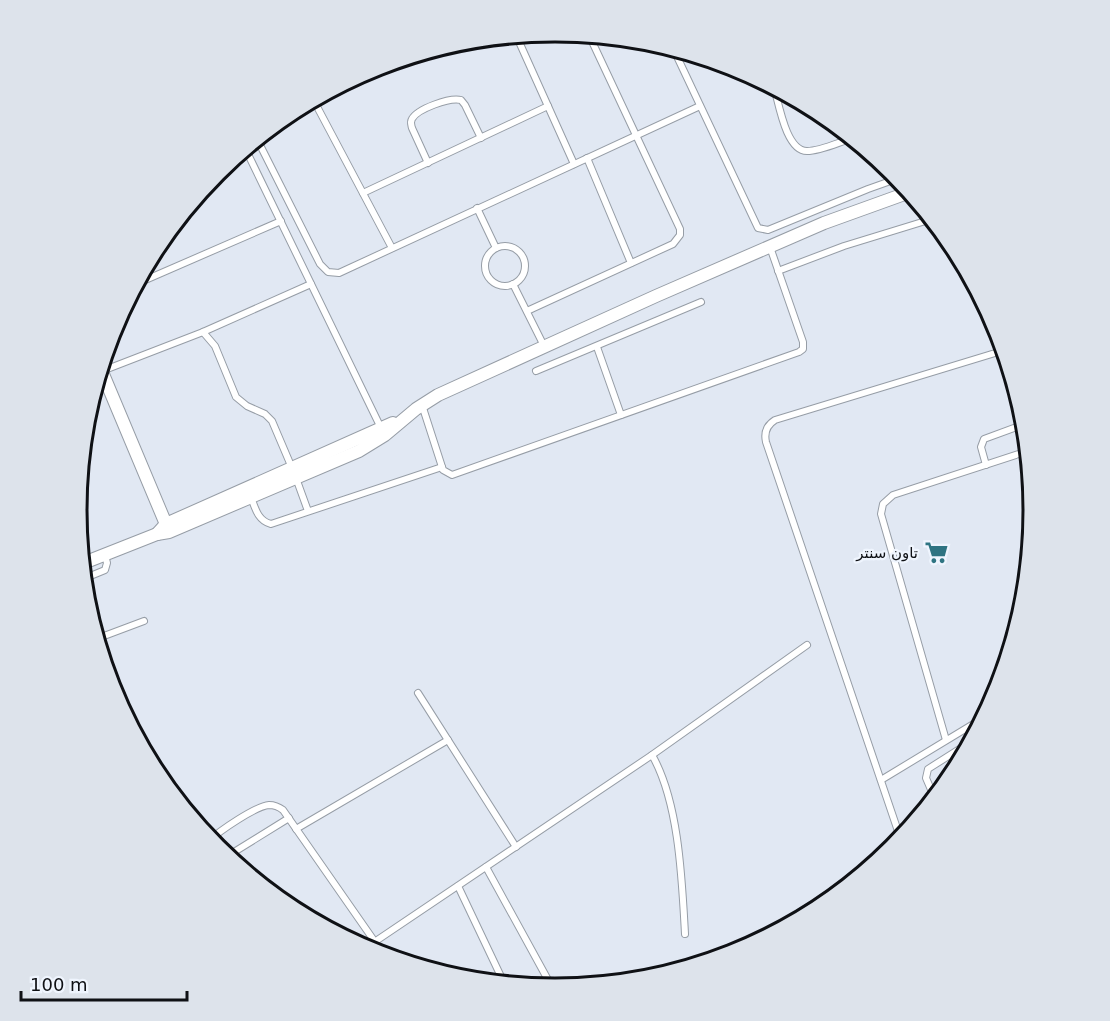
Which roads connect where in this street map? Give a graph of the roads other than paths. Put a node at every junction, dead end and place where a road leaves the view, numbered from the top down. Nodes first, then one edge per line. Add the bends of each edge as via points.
1 (520, 43) edge
2 (593, 44) edge
3 (679, 59) edge
4 (778, 99) edge
5 (548, 106) junction
6 (700, 106) junction
7 (317, 107) edge
8 (636, 136) junction
9 (481, 138) junction
10 (843, 141) edge
11 (261, 146) edge
12 (249, 156) edge
13 (587, 158) junction
14 (428, 163) junction
15 (574, 164) junction
16 (888, 182) edge
17 (363, 193) junction
18 (901, 195) edge
19 (477, 208) junction
20 (281, 221) junction
21 (924, 221) edge
22 (770, 247) junction
23 (392, 248) junction
24 (496, 248) junction
25 (631, 263) junction
26 (778, 271) junction
27 (148, 279) edge
28 (311, 284) junction
29 (513, 284) junction
30 (701, 302) dead end
31 (527, 311) junction
32 (203, 332) junction
33 (544, 346) junction
34 (597, 347) junction
35 (996, 353) edge
36 (109, 366) edge
37 (536, 371) dead end
38 (105, 379) edge
39 (422, 405) junction
40 (621, 415) junction
41 (399, 422) junction
42 (381, 428) junction
43 (1015, 428) edge
44 (1020, 455) edge
45 (986, 465) junction
46 (442, 466) junction
47 (294, 473) junction
48 (251, 497) junction
49 (308, 512) junction
50 (164, 530) junction
51 (105, 555) junction
52 (90, 561) edge
53 (92, 575) edge
54 (144, 621) dead end
55 (103, 636) edge
56 (807, 645) dead end
57 (418, 693) dead end
58 (971, 726) edge
59 (448, 740) junction
60 (946, 741) junction
61 (958, 750) edge
62 (652, 755) junction
63 (881, 780) junction
64 (931, 790) edge
65 (289, 818) junction
66 (296, 829) junction
67 (897, 829) edge
68 (218, 835) edge
69 (516, 847) junction
70 (234, 852) edge
71 (486, 867) junction
72 (458, 886) junction
73 (685, 934) dead end
74 (375, 942) joint
75 (501, 976) edge
76 (548, 979) edge

1 - 5 lane
2 - 8 lane
3 - 6 lane
4 - 10 lane via 790,140 799,149 811,151
5 - 9 lane
5 - 15 lane
6 - 8 lane
6 - 16 lane via 760,229 768,230
7 - 17 lane
8 - 13 lane
8 - 25 lane via 680,235 673,244
9 - 14 lane
9 - 14 lane via 460,100 447,100 416,114 412,128
11 - 23 lane via 328,272 339,273
12 - 20 lane
13 - 15 lane
13 - 25 lane
14 - 17 lane
15 - 19 lane
17 - 23 lane
18 - 22 street
19 - 23 lane
19 - 24 lane
20 - 27 lane
20 - 28 lane
21 - 26 lane
22 - 26 lane
22 - 33 street
24 - 29 lane via 486,260 488,277 502,285
24 - 29 lane via 508,246 521,255 524,271
25 - 31 lane
26 - 40 lane via 803,342 801,351
28 - 32 lane
28 - 42 lane
29 - 31 lane
30 - 34 lane
31 - 33 lane
32 - 36 lane
32 - 47 lane via 214,346 236,397 272,421
33 - 39 street
34 - 37 lane
34 - 40 lane
35 - 63 lane via 775,420 766,432 766,442
38 - 50 street
39 - 41 street
39 - 46 lane
40 - 46 lane via 455,475 448,475
41 - 42 street
41 - 47 street via 359,451
42 - 47 street
43 - 45 lane via 984,439 981,447
44 - 45 lane
45 - 60 lane via 893,495 881,509
46 - 49 lane
47 - 48 street
47 - 49 lane
47 - 50 street
48 - 49 lane via 260,518 271,524
48 - 50 street
50 - 51 street
51 - 52 street
51 - 53 lane via 105,570
54 - 55 lane
56 - 62 lane
57 - 59 lane
58 - 60 lane
59 - 66 lane
59 - 69 lane
60 - 63 lane
61 - 64 lane via 928,769 926,778
62 - 69 lane
62 - 73 lane via 670,800
63 - 67 lane
65 - 66 lane
65 - 68 lane via 283,810 268,805
65 - 70 lane
66 - 74 lane
69 - 71 lane
71 - 72 lane
71 - 76 lane
72 - 74 lane
72 - 75 lane

